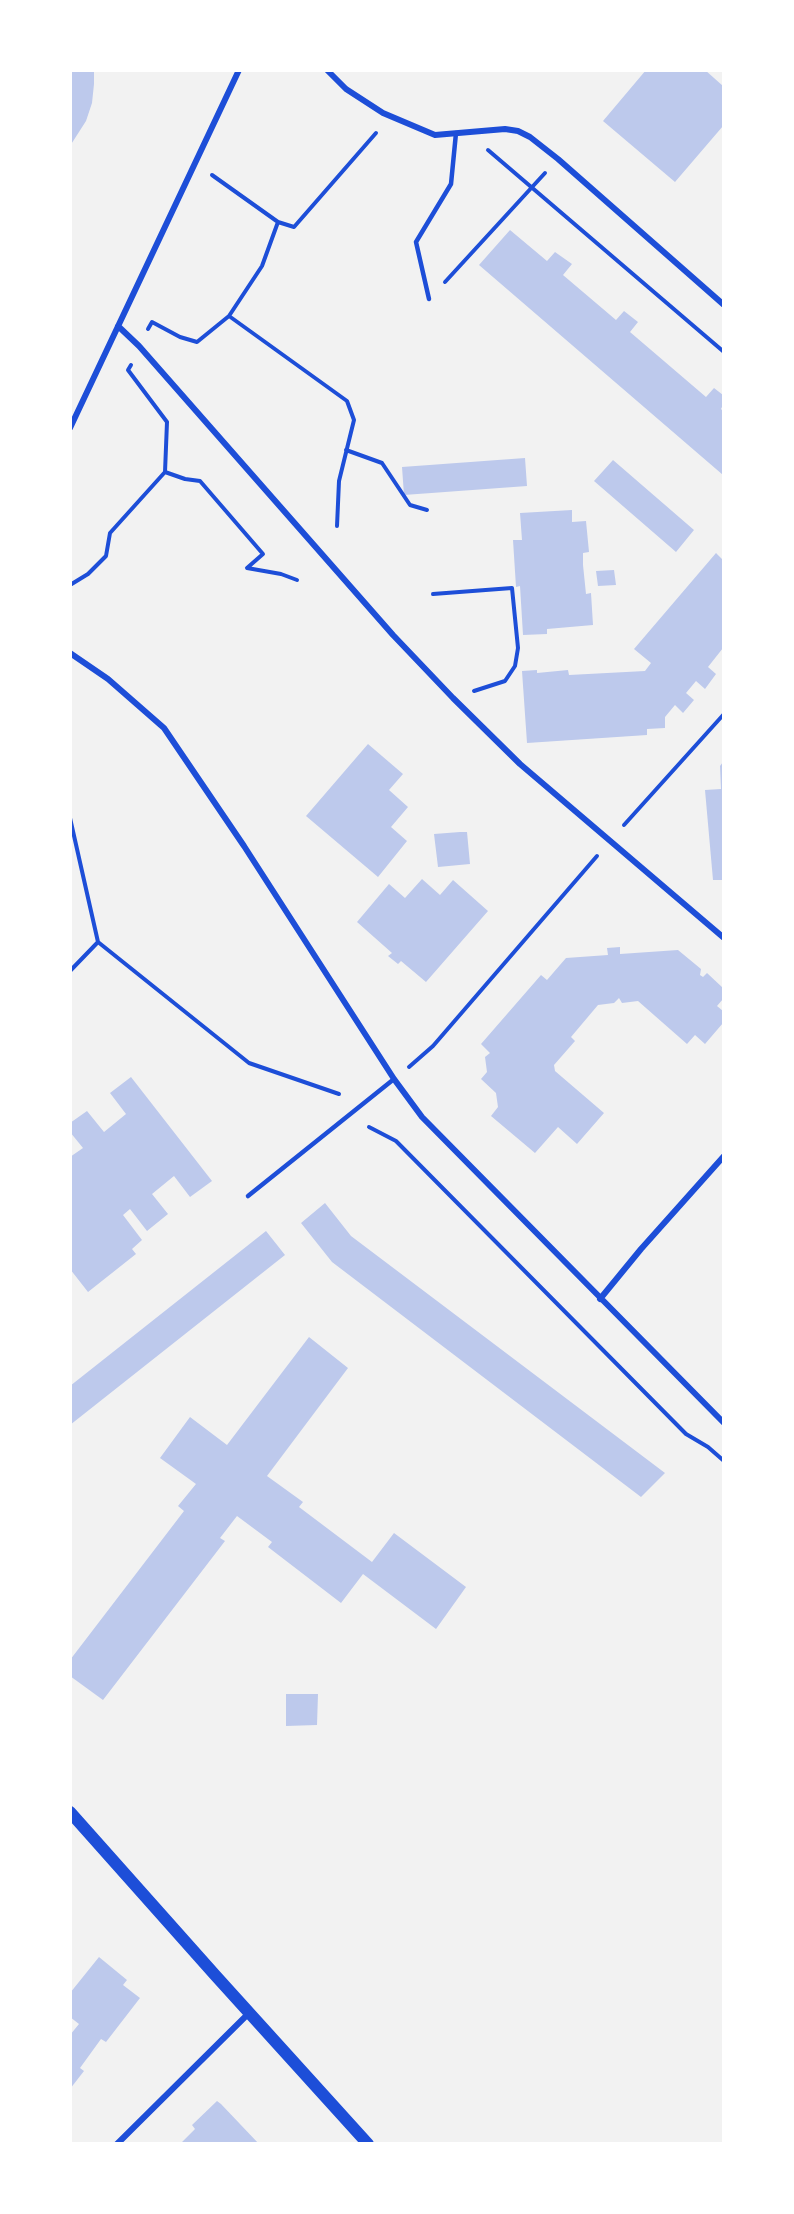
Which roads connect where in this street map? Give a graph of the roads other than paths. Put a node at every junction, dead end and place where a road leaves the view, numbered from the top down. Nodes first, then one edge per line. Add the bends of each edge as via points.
1 (239, 70) edge
2 (327, 70) edge
3 (456, 133) junction
4 (429, 299) road end
5 (723, 305) edge
6 (118, 326) junction
7 (70, 428) edge
8 (70, 653) edge
9 (723, 938) edge
10 (394, 1079) junction
11 (723, 1156) edge
12 (248, 1196) dead end
13 (600, 1299) junction
14 (723, 1423) edge
15 (70, 1812) edge
16 (249, 2013) junction
17 (117, 2144) edge
18 (368, 2144) edge

1 - 6 street
2 - 3 street via 346,88 390,116 435,135
3 - 4 lane via 451,184 416,242
3 - 5 street via 518,131 530,137
6 - 7 street
6 - 9 street via 453,698 520,764
8 - 10 street via 164,728
10 - 12 lane
10 - 13 street via 422,1117
11 - 13 street
13 - 14 street
15 - 16 main road
16 - 17 street
16 - 18 main road

